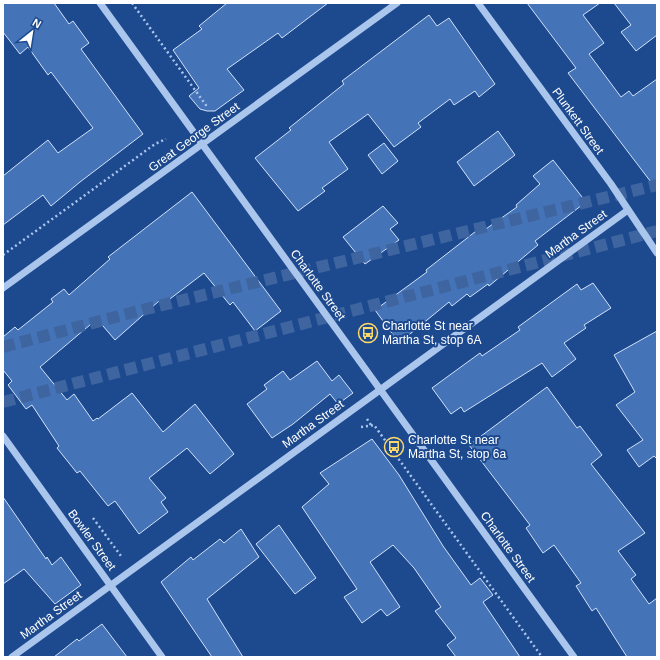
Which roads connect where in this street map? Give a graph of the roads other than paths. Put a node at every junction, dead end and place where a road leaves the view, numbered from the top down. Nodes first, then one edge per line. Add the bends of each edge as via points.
1 (100, 3) edge
2 (397, 3) edge
3 (478, 3) edge
4 (202, 144) junction
5 (628, 210) junction
6 (657, 253) edge
7 (3, 288) edge
8 (380, 390) junction
9 (3, 436) edge
10 (111, 585) junction
11 (12, 657) edge
12 (162, 657) edge
13 (574, 657) edge

1 - 4 street, Charlotte Street
2 - 4 street, Great George Street
3 - 5 street, Plunkett Street
4 - 7 street, Great George Street
4 - 8 street, Charlotte Street
5 - 6 street, Plunkett Street
5 - 8 street, Martha Street
8 - 10 street, Martha Street
8 - 13 street, Charlotte Street
9 - 10 street, Bowler Street
10 - 11 street, Martha Street
10 - 12 street, Bowler Street

